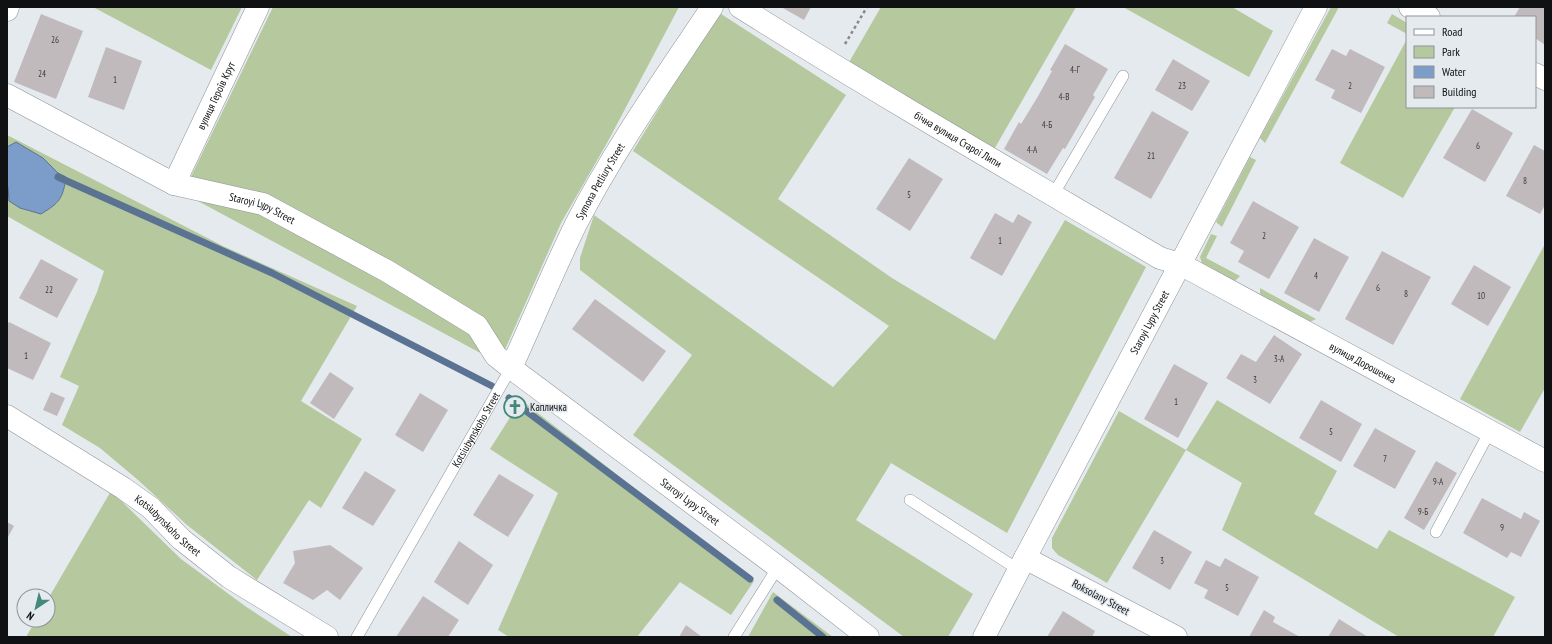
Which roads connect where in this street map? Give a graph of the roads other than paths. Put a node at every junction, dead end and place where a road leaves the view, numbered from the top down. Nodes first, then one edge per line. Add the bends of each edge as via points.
1 (258, 7) edge
2 (712, 7) edge
3 (740, 7) edge
4 (1316, 7) edge
5 (1410, 7) edge
6 (1427, 16) edge
7 (1536, 74) edge
8 (1123, 76) dead end
9 (1545, 79) edge
10 (7, 95) edge
11 (174, 184) junction
12 (1052, 195) junction
13 (1180, 264) junction
14 (511, 368) junction
15 (7, 416) edge
16 (1490, 431) junction
17 (1545, 461) edge
18 (910, 500) dead end
19 (1436, 532) dead end
20 (1022, 564) junction
21 (778, 567) junction
22 (327, 637) edge
23 (357, 637) edge
24 (734, 637) edge
25 (868, 637) edge
26 (984, 637) edge
27 (1176, 637) edge

1 - 11 street, вулиця Героїв Крут
2 - 14 street, Symona Petliury Street via 594,191 576,224
3 - 12 street, бічна вулиця Старої Липи via 832,65
4 - 13 street, Staroyi Lypy Street
5 - 6 street
7 - 9 street
8 - 12 lane
10 - 11 street
11 - 14 street, Staroyi Lypy Street via 264,204 387,271 477,326 496,356
12 - 13 street, бічна вулиця Старої Липи via 1160,258
13 - 16 street, вулиця Дорошенка
13 - 20 street, Staroyi Lypy Street
14 - 21 street, Staroyi Lypy Street
14 - 23 lane, Kotsiubynskoho Street
15 - 22 street, Kotsiubynskoho Street via 123,488 151,508 181,539 229,577
16 - 17 street, вулиця Дорошенка
16 - 19 lane
18 - 20 lane
20 - 26 street, Staroyi Lypy Street
20 - 27 street, Roksolany Street
21 - 24 lane
21 - 25 street, Staroyi Lypy Street

